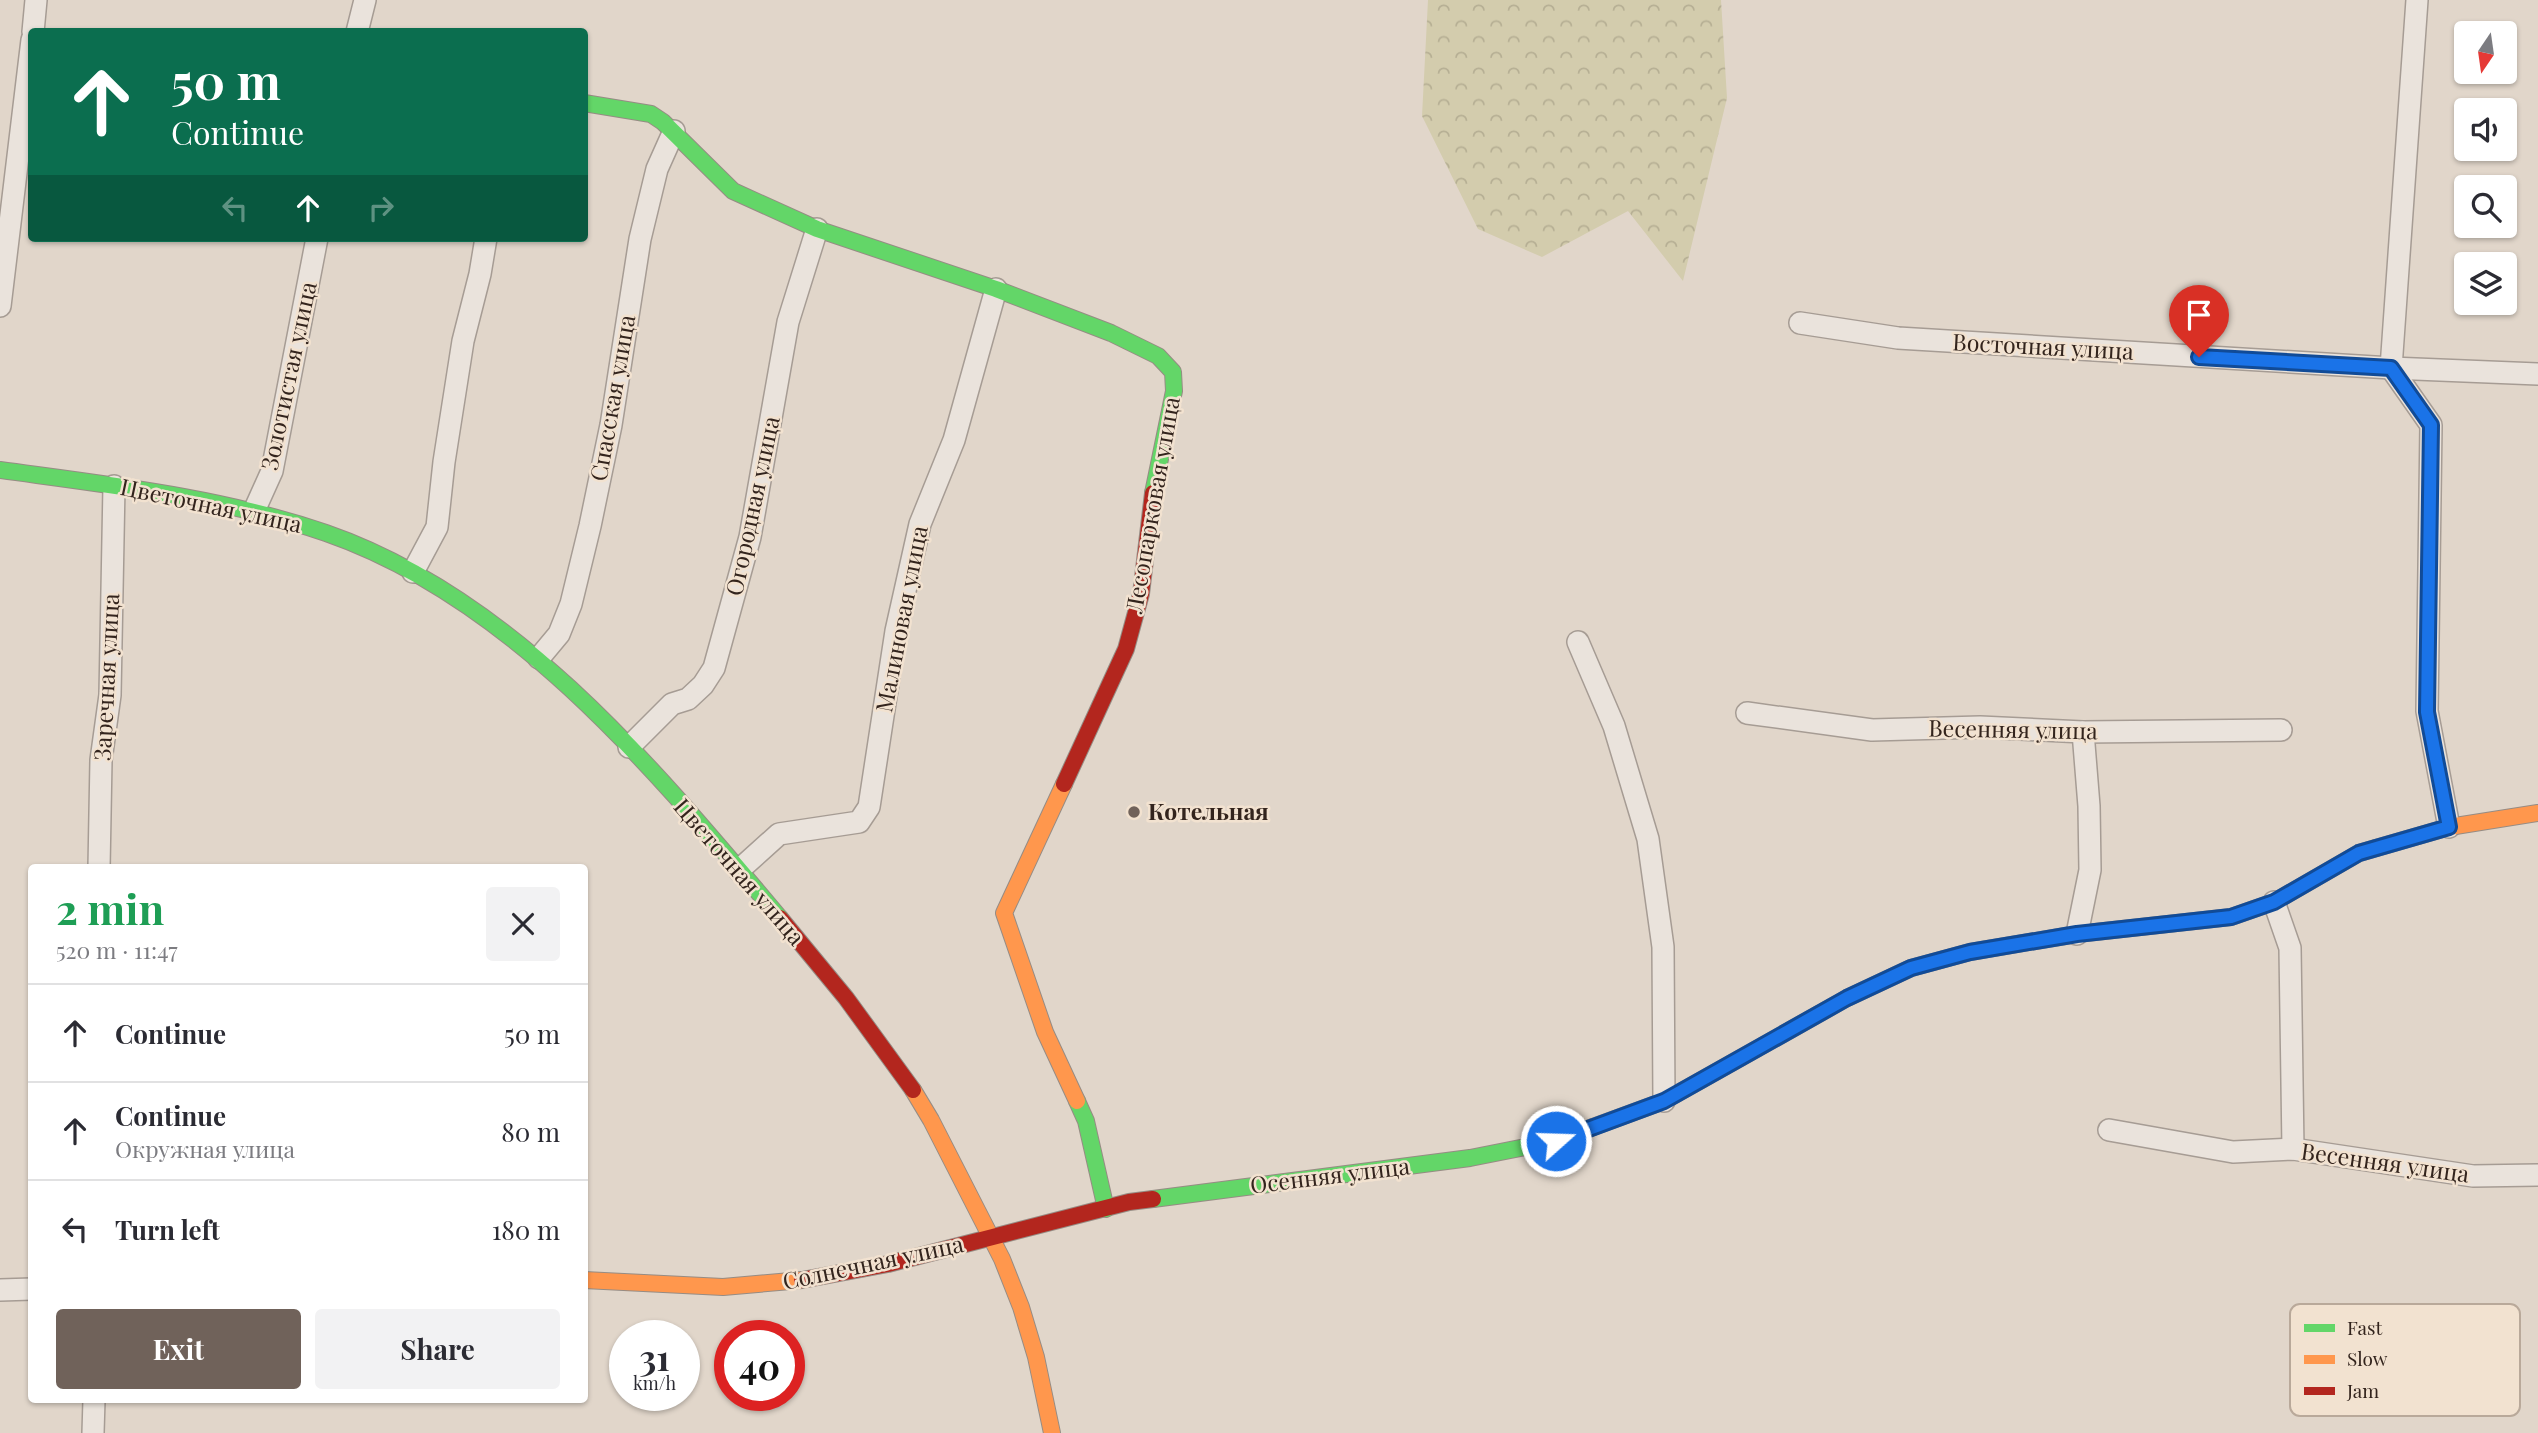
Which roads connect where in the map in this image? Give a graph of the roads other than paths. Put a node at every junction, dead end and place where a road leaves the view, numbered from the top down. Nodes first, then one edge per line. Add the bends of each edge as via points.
1 (36, 0) edge
2 (365, 0) edge
3 (2417, 0) edge
4 (33, 28) edge
5 (359, 28) edge
6 (28, 73) edge
7 (588, 104) edge
8 (674, 131) junction
9 (817, 229) junction
10 (316, 242) edge
11 (484, 242) edge
12 (996, 289) junction
13 (0, 306) edge
14 (1800, 323) dead end
15 (2391, 368) junction
16 (2538, 374) edge
17 (0, 470) edge
18 (114, 486) junction
19 (254, 511) junction
20 (413, 572) junction
21 (1578, 642) dead end
22 (539, 658) junction
23 (1747, 713) dead end
24 (2281, 730) dead end
25 (2083, 732) junction
26 (629, 747) junction
27 (2538, 813) edge
28 (2449, 827) junction
29 (99, 864) edge
30 (739, 870) junction
31 (2274, 902) junction
32 (2077, 934) junction
33 (1664, 1101) junction
34 (2109, 1130) dead end
35 (2293, 1149) junction
36 (2538, 1175) edge
37 (1106, 1209) junction
38 (993, 1236) junction
39 (588, 1280) edge
40 (28, 1289) edge
41 (0, 1290) edge
42 (94, 1403) edge
43 (93, 1433) edge
44 (1052, 1433) edge

1 - 4 street
2 - 5 street
3 - 15 street
6 - 13 street
7 - 8 street, Лесопарковая улица via 651,114
8 - 9 street, Лесопарковая улица via 733,191
8 - 22 street, Спасская улица via 657,170 640,239 611,425 571,604 559,634
9 - 12 street, Лесопарковая улица
9 - 26 street, Огородная улица via 788,322 750,537 714,668 704,685 688,699 672,704
10 - 19 street, Золотистая улица via 272,471
11 - 20 street via 463,341 437,527
12 - 30 street, Малиновая улица via 954,440 920,524 896,631 869,807 859,822 779,834
12 - 37 street, Лесопарковая улица via 1111,333 1158,356 1173,372 1174,391 1152,496 1141,594 1126,649 1004,913 1045,1032 1086,1121
14 - 15 street, Восточная улица via 1898,338
15 - 16 street, Восточная улица
15 - 28 street via 2431,425 2427,712
17 - 18 street, Цветочная улица
18 - 19 street, Цветочная улица
18 - 29 street, Заречная улица via 110,695 101,760
19 - 20 street, Цветочная улица via 321,530
20 - 22 street, Цветочная улица via 486,616
21 - 33 street via 1615,726 1648,839 1663,947
22 - 26 street, Цветочная улица
23 - 25 street, Весенняя улица via 1872,730 1980,727
24 - 25 street, Весенняя улица
25 - 32 street via 2090,870
26 - 30 street, Цветочная улица
27 - 28 street, Осенняя улица
28 - 31 street, Осенняя улица via 2359,853
30 - 38 street, Цветочная улица via 851,1003 923,1106
31 - 32 street, Осенняя улица via 2231,917
31 - 35 street via 2290,948
32 - 33 street, Осенняя улица via 1970,952 1911,968 1782,1032
33 - 37 street, Осенняя улица via 1556,1141 1471,1158
34 - 35 street, Весенняя улица via 2233,1152
35 - 36 street, Весенняя улица via 2473,1176
37 - 38 street, Осенняя улица
38 - 39 street, Солнечная улица via 808,1280 723,1287
38 - 44 street, Цветочная улица via 1037,1362
40 - 41 street
42 - 43 street

